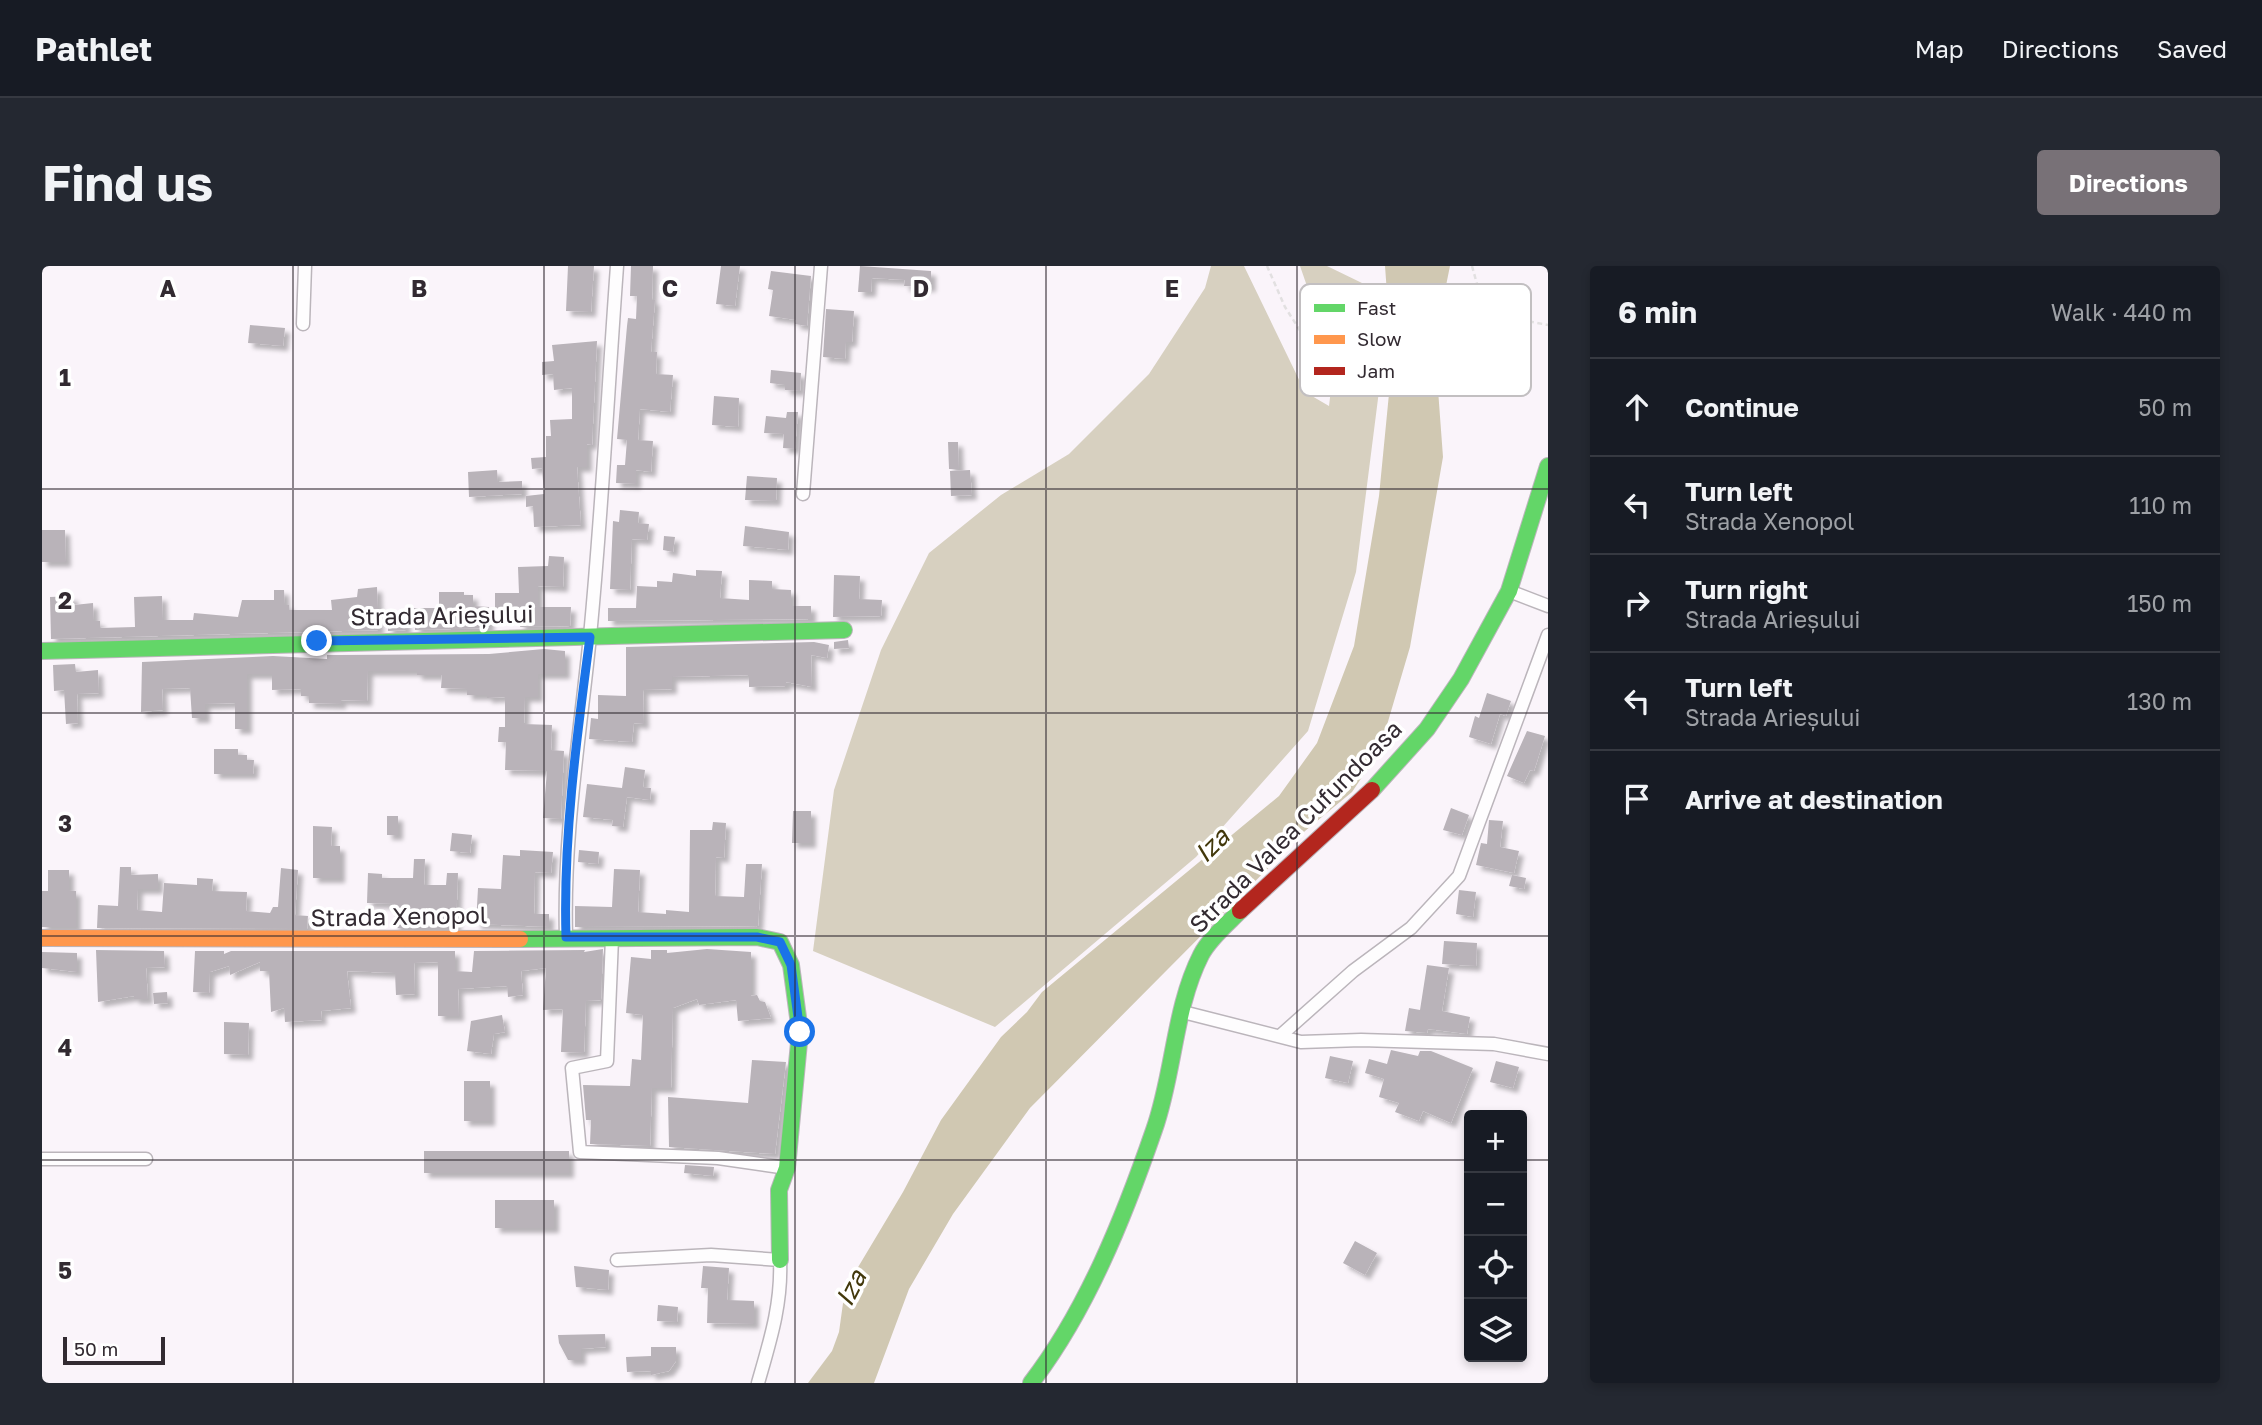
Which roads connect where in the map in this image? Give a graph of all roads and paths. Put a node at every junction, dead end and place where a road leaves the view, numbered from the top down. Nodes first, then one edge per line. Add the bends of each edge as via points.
1 (305, 266) edge
2 (617, 266) edge
3 (821, 266) edge
4 (1267, 266) edge
5 (1472, 266) edge
6 (1477, 284) edge
7 (303, 324) dead end
8 (1300, 330) edge
9 (1548, 466) edge
10 (803, 494) dead end
11 (1509, 591) junction
12 (1548, 606) edge
13 (844, 630) dead end
14 (1548, 635) edge
15 (590, 637) junction
16 (42, 651) edge
17 (566, 937) junction
18 (42, 938) edge
19 (612, 938) junction
20 (1183, 1012) junction
21 (1280, 1036) junction
22 (1548, 1054) edge
23 (42, 1159) edge
24 (146, 1159) dead end
25 (787, 1168) junction
26 (618, 1260) dead end
27 (780, 1260) junction
28 (758, 1383) edge
29 (1031, 1383) edge

1 - 7 street
2 - 15 street
3 - 10 street
4 - 8 path
5 - 6 path
9 - 11 street, Strada Valea Cufundoasa
11 - 12 street
11 - 20 street, Strada Valea Cufundoasa via 1461,680 1427,729 1375,788 1216,933 1202,952
13 - 15 street, Strada Arieșului
14 - 21 street via 1459,876 1411,929 1353,971
15 - 16 street, Strada Arieșului
15 - 17 street via 570,827
17 - 18 street, Strada Xenopol via 372,942
17 - 19 street, Strada Xenopol
19 - 25 street, Strada Xenopol via 757,937 780,942 791,965 800,1032
19 - 25 street via 607,1061 572,1068 580,1152 718,1158
20 - 21 street
20 - 29 street, Strada Valea Cufundoasa via 1155,1128 1112,1236 1061,1344
21 - 22 street via 1301,1042 1494,1044
23 - 24 street
25 - 27 street via 779,1190
26 - 27 street via 711,1255
27 - 28 street via 775,1328

